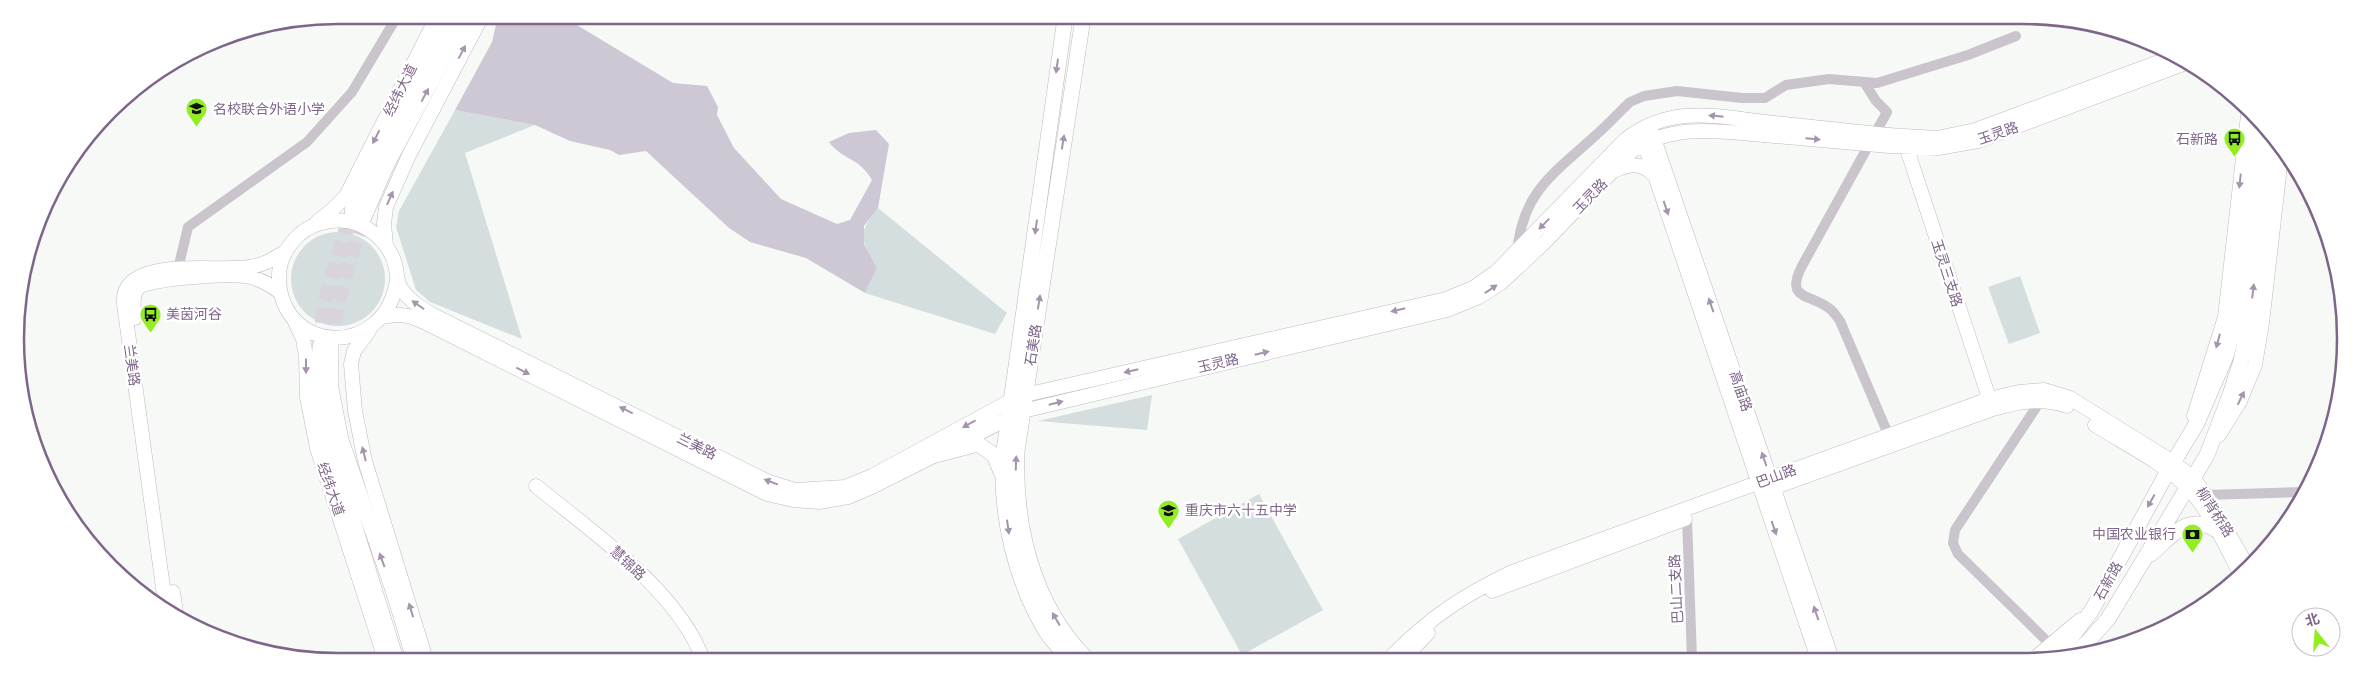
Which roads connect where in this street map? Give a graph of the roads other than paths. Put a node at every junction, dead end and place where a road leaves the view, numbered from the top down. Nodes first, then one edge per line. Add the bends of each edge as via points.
1 (393, 24) edge
2 (433, 24) edge
3 (449, 24) edge
4 (463, 24) edge
5 (478, 24) edge
6 (1064, 24) edge
7 (1082, 24) edge
8 (2016, 36) dead end
9 (2167, 59) edge
10 (2179, 66) edge
11 (1864, 82) junction
12 (2248, 119) edge
13 (1644, 127) junction
14 (1765, 128) junction
15 (2258, 130) edge
16 (1685, 131) junction
17 (1649, 140) junction
18 (1905, 142) junction
19 (2269, 144) edge
20 (2281, 159) edge
21 (1613, 171) junction
22 (1661, 175) junction
23 (304, 231) junction
24 (386, 245) junction
25 (285, 252) junction
26 (1517, 252) junction
27 (178, 269) junction
28 (397, 280) junction
29 (280, 292) junction
30 (1446, 304) junction
31 (294, 320) junction
32 (379, 321) junction
33 (2041, 400) junction
34 (1991, 404) junction
35 (1017, 406) junction
36 (1891, 440) junction
37 (2184, 444) junction
38 (2207, 455) junction
39 (932, 456) junction
40 (2170, 466) junction
41 (1003, 480) junction
42 (2190, 483) junction
43 (1766, 485) junction
44 (536, 486) dead end
45 (2297, 492) edge
46 (2206, 495) junction
47 (1687, 518) junction
48 (2216, 530) junction
49 (2245, 561) edge
50 (2140, 564) junction
51 (2237, 568) edge
52 (165, 601) edge
53 (175, 607) edge
54 (2108, 618) junction
55 (2093, 645) edge
56 (2083, 647) edge
57 (2052, 652) edge
58 (383, 653) edge
59 (394, 653) edge
60 (413, 653) edge
61 (424, 653) edge
62 (701, 653) edge
63 (1063, 653) edge
64 (1081, 653) edge
65 (1395, 653) edge
66 (1409, 653) edge
67 (1692, 653) edge
68 (1816, 653) edge
69 (1830, 653) edge

1 - 27 street via 352,92 307,142 188,227
2 -> 23 street, 经纬大道 via 346,196
3 -> 4 main road, 经纬大道 via 358,213
24 -> 5 street via 386,207 409,155
6 -> 35 main road, 石美路
35 -> 7 main road, 石美路
8 - 11 street via 1895,78 1877,83
9 - 18 street, 玉灵路 via 1975,130
10 - 18 street, 玉灵路 via 1978,141 1938,148
11 - 26 street via 1840,79 1798,82 1786,85 1765,98 1677,91 1644,96 1630,102 1547,178 1525,212
11 - 36 street via 1887,112 1802,266 1795,286 1806,297 1830,308 1840,321
12 -> 37 street via 2224,317
14 -> 13 street, 玉灵路 via 1699,114 1681,115
13 - 17 street, 高庙路
13 -> 26 street, 玉灵路 via 1626,139
14 - 16 street, 玉灵路
14 - 18 street, 玉灵路, bridge
15 - 37 main road, 石新路 via 2236,319 2213,389
16 - 17 street, 玉灵路
16 - 22 street via 1671,142
17 - 21 street, 玉灵路 via 1632,151
17 - 22 street, 高庙路
18 - 34 street, 玉灵三支路
38 -> 19 main road, 石新路 via 2241,361 2250,321
38 -> 20 street via 2240,401 2255,365
21 - 22 street via 1626,165 1642,166
30 -> 21 street, 玉灵路 via 1478,298 1501,283
22 - 43 street, 高庙路
23 - 24 street, 兰美路 via 320,223 339,220 357,223
23 - 25 street, 兰美路
24 - 28 street, 兰美路 via 396,267
25 - 27 street, 兰美路 via 266,263 248,267
25 - 29 street, 兰美路 via 279,272
26 - 30 street, 玉灵路 via 1496,272
27 - 52 street, 兰美路 via 150,273 129,284 124,294
28 - 32 street via 395,294
35 -> 28 street, 兰美路 via 845,488 795,490 769,482 431,314 413,302
29 - 31 street, 兰美路
29 - 53 street, 兰美路 via 246,276 160,280 144,285 136,293 133,303
30 - 35 street, 玉灵路
31 - 32 street, 兰美路 via 325,337 342,338 360,334
31 -> 58 street, 经纬大道 via 303,339 307,397 317,448
32 -> 39 street, 兰美路 via 397,314 418,319 767,494 819,502 848,497
61 -> 32 street via 365,461 354,411 350,364 354,351
33 - 34 street, 巴山路
33 - 40 street, 巴山路 via 2065,405
33 - 57 street via 1955,530 1953,544 1958,554
34 - 36 street, 巴山路
34 - 40 street, 巴山路 via 2019,392 2044,390 2070,398
35 - 39 street, 兰美路
35 - 41 main road, 石美路 via 1004,460
64 -> 35 main road, 石美路 via 1057,622 1039,588 1023,534 1017,504
36 - 43 street, 巴山路
37 - 40 main road, 石新路
38 - 42 main road, 石新路
39 - 41 main road via 978,444 984,446 994,455
40 - 42 street, 柳背桥路
40 -> 57 main road, 石新路 via 2092,610 2062,650
41 -> 63 main road, 石美路 via 1010,539 1018,568 1046,630
42 - 46 street, 柳背桥路
42 - 48 street, 柳背桥路
42 - 50 main road, 石新路
43 - 47 street, 巴山路
43 - 65 street, 巴山路 via 1550,558 1496,580 1448,606
43 -> 68 street, 高庙路
69 -> 43 street, 高庙路
44 - 62 street, 慧锦路 via 611,547 665,597
45 - 46 street
46 - 49 street, 柳背桥路
47 - 66 street, 巴山路 via 1517,580 1483,596 1454,613
47 - 67 street, 巴山二支路
48 - 50 main road via 2200,523 2183,527
48 - 51 street, 柳背桥路
50 - 54 main road, 石新路
54 - 55 street
54 - 56 main road, 石新路
60 -> 59 main road, 经纬大道 via 337,426 326,346 318,394 322,424

